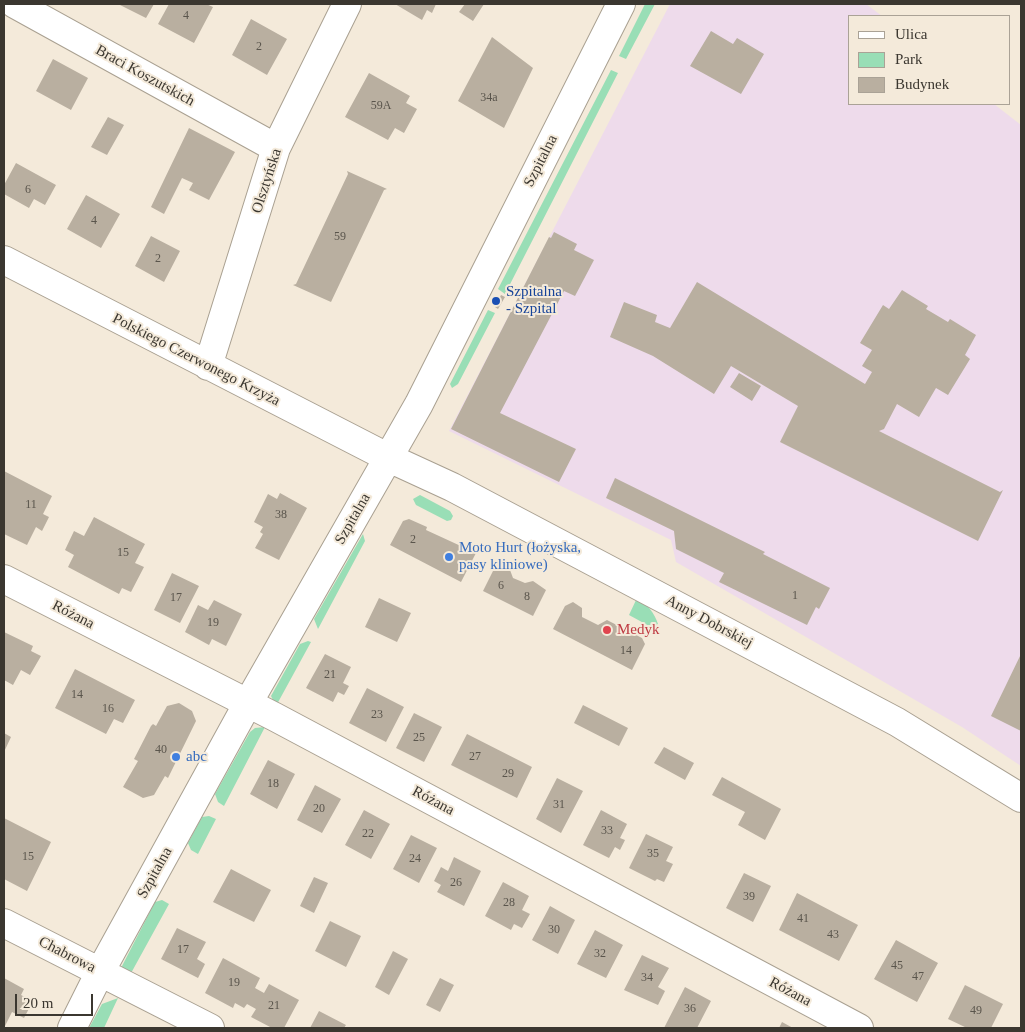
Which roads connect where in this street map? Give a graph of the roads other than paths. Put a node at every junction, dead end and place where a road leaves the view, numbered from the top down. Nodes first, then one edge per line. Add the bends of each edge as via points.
1 (15, 4) edge
2 (347, 4) edge
3 (621, 4) edge
4 (276, 148) junction
5 (4, 260) edge
6 (208, 366) junction
7 (389, 458) junction
8 (4, 579) edge
9 (248, 703) junction
10 (1021, 798) edge
11 (4, 923) edge
12 (100, 972) junction
13 (72, 1028) edge
14 (210, 1028) edge
15 (859, 1028) edge

1 - 4 street, Braci Koszutskich
2 - 4 street, Olsztyńska
3 - 7 street, Szpitalna
4 - 6 street, Olsztyńska
5 - 6 street, Polskiego Czerwonego Krzyża
6 - 7 street, Polskiego Czerwonego Krzyża
7 - 9 street, Szpitalna
7 - 10 street, Anny Dobrskiej via 898,722
8 - 9 street, Różana
9 - 12 street, Szpitalna
9 - 15 street, Różana
11 - 12 street, Chabrowa
12 - 13 street, Szpitalna
12 - 14 street, Chabrowa

